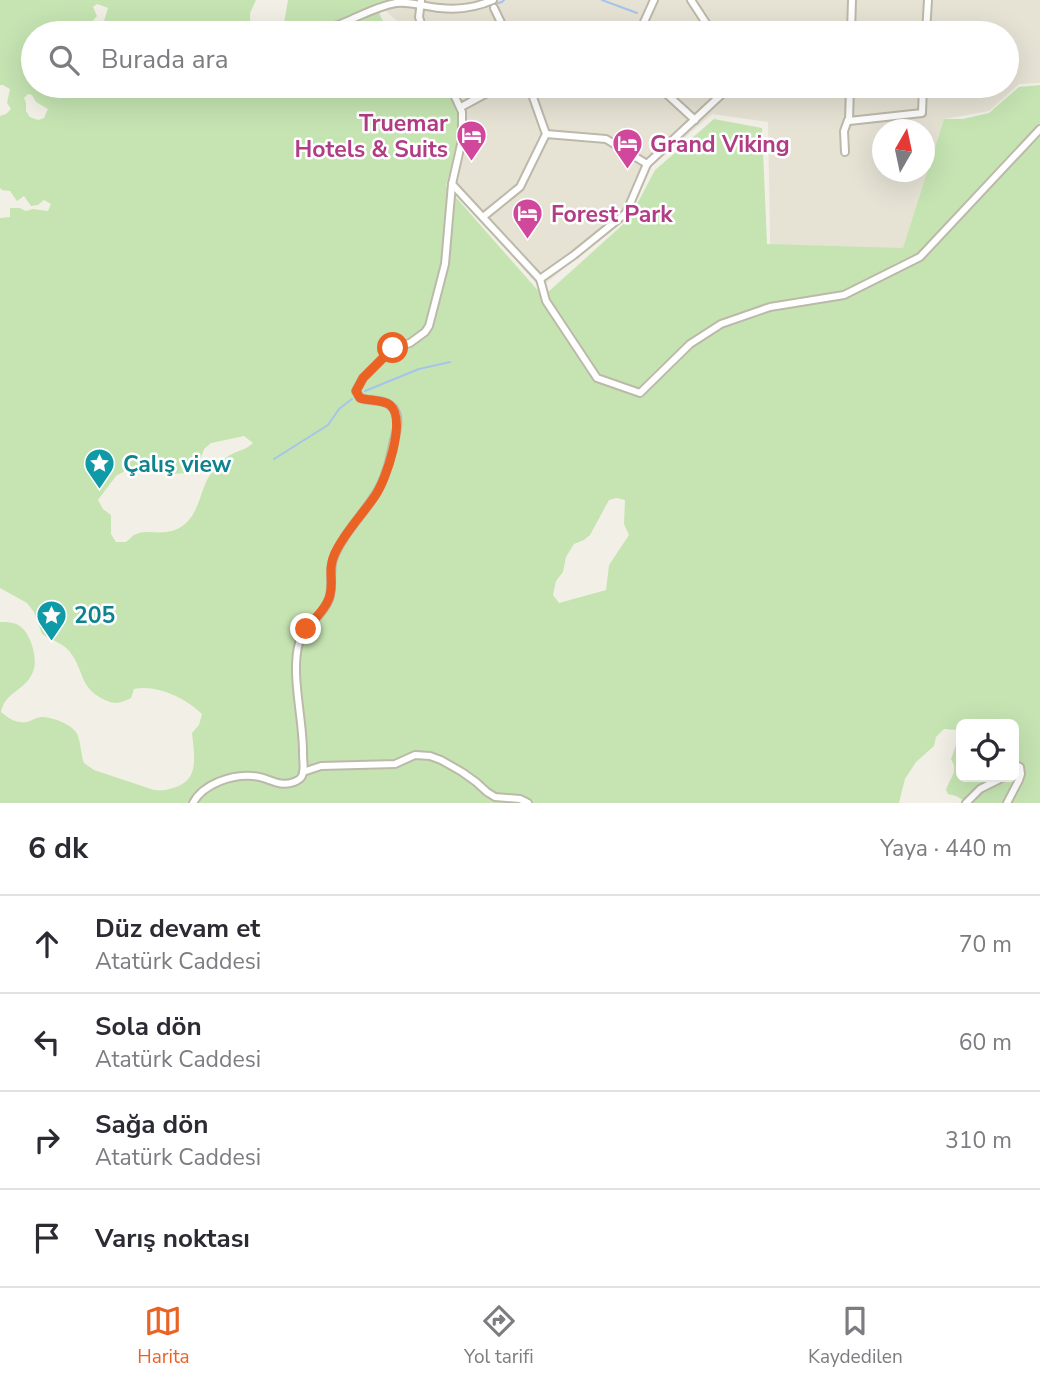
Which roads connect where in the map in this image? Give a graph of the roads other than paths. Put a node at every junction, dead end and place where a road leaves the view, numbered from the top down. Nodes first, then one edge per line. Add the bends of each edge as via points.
1 (493, 0) edge
2 (654, 0) edge
3 (691, 0) edge
4 (852, 0) edge
5 (928, 0) edge
6 (420, 2) edge
7 (495, 8) dead end
8 (348, 21) edge
9 (420, 21) edge
10 (501, 21) edge
11 (644, 21) edge
12 (705, 21) edge
13 (851, 21) edge
14 (927, 21) edge
15 (456, 98) edge
16 (478, 98) edge
17 (533, 98) edge
18 (672, 98) edge
19 (718, 98) edge
20 (849, 98) edge
21 (923, 98) edge
22 (461, 107) junction
23 (695, 120) junction
24 (847, 120) junction
25 (1040, 129) edge
26 (546, 134) junction
27 (845, 152) dead end
28 (647, 164) junction
29 (452, 184) junction
30 (483, 217) junction
31 (540, 279) junction
32 (303, 772) junction
33 (994, 782) edge
34 (1017, 782) edge
35 (193, 803) edge
36 (528, 803) edge
37 (966, 803) edge
38 (1007, 803) edge

1 - 6 street via 461,8
2 - 11 street
3 - 12 street
4 - 13 street
5 - 14 street
6 - 8 street via 370,10
6 - 9 street
7 - 10 street
15 - 22 street
16 - 22 street
17 - 26 street
18 - 23 street
19 - 23 street
20 - 24 street
21 - 24 street via 922,113
22 - 29 street via 461,140
23 - 28 street
24 - 27 street
25 - 31 street via 920,257 844,295 770,307 720,324 690,344 640,393 597,378 546,301
26 - 28 street via 606,139
26 - 30 street via 520,187
28 - 31 street via 626,213
29 - 30 street
29 - 32 street via 445,264 429,326 410,343 393,348 356,388 360,398 393,407 397,431 385,479 335,554 330,598 299,644
30 - 31 street
32 - 35 street via 289,784 242,775 218,782 198,794
32 - 36 street via 321,766 396,764 415,755 430,756 462,772 495,797
33 - 37 street
34 - 38 street

